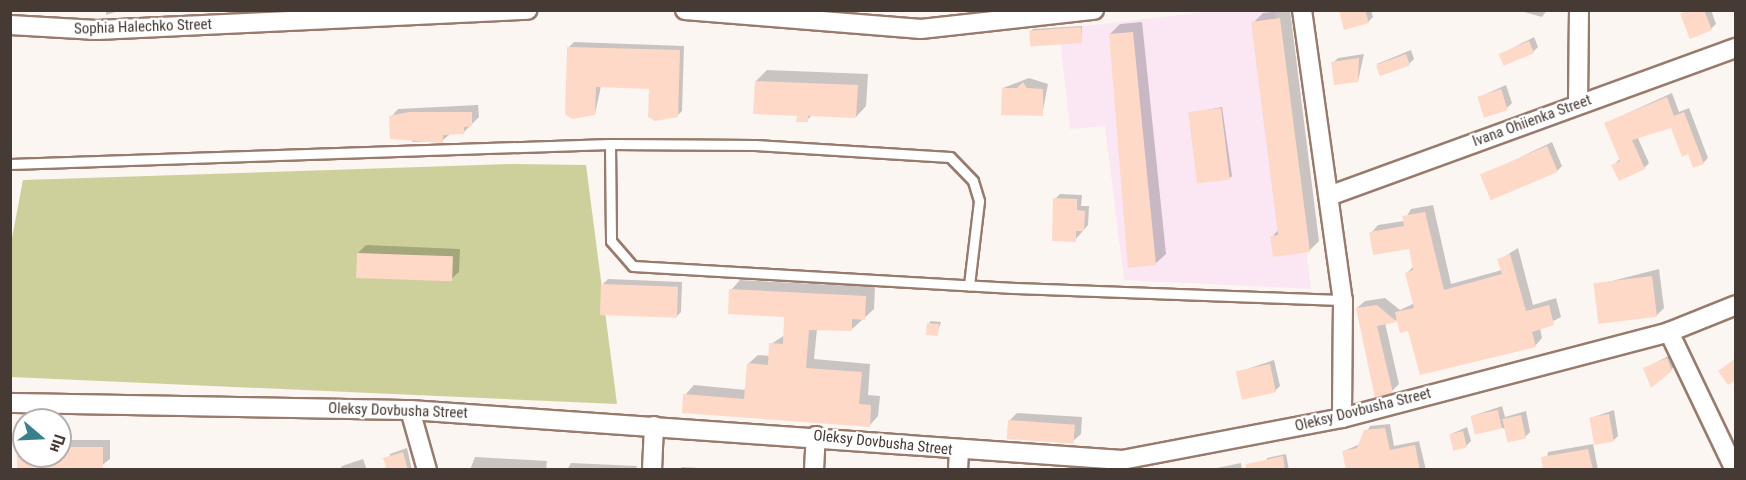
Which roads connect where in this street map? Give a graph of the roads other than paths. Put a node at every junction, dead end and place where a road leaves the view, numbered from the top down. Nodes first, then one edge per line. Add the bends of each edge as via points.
1 (528, 10) edge
2 (685, 10) edge
3 (1094, 10) edge
4 (1302, 10) edge
5 (1579, 10) edge
6 (10, 25) edge
7 (1736, 48) edge
8 (1578, 104) junction
9 (610, 144) junction
10 (10, 164) edge
11 (1329, 196) junction
12 (969, 285) junction
13 (1343, 300) junction
14 (1736, 305) edge
15 (1669, 332) junction
16 (10, 403) edge
17 (410, 410) junction
18 (1342, 418) junction
19 (654, 426) junction
20 (816, 436) junction
21 (959, 451) junction
22 (1734, 462) edge
23 (1132, 464) edge
24 (427, 470) edge
25 (652, 470) edge
26 (814, 470) edge
27 (958, 470) edge

1 - 6 street, Sophia Halechko Street via 97,30
2 - 3 street via 921,29
4 - 11 street
5 - 8 street
7 - 8 street, Ivana Ohiienka Street
8 - 11 street, Ivana Ohiienka Street
9 - 10 lane
9 - 12 lane via 611,241 633,266
9 - 12 lane via 754,145 950,158 973,181 979,201
11 - 13 street
12 - 13 lane
13 - 18 street
14 - 15 street, Oleksy Dovbusha Street
15 - 18 street, Oleksy Dovbusha Street
15 - 22 street
16 - 17 street, Oleksy Dovbusha Street
17 - 19 street, Oleksy Dovbusha Street
17 - 24 street
18 - 23 street, Oleksy Dovbusha Street
19 - 20 street, Oleksy Dovbusha Street
19 - 25 street
20 - 21 street, Oleksy Dovbusha Street
20 - 26 street
21 - 23 street, Oleksy Dovbusha Street
21 - 27 street

